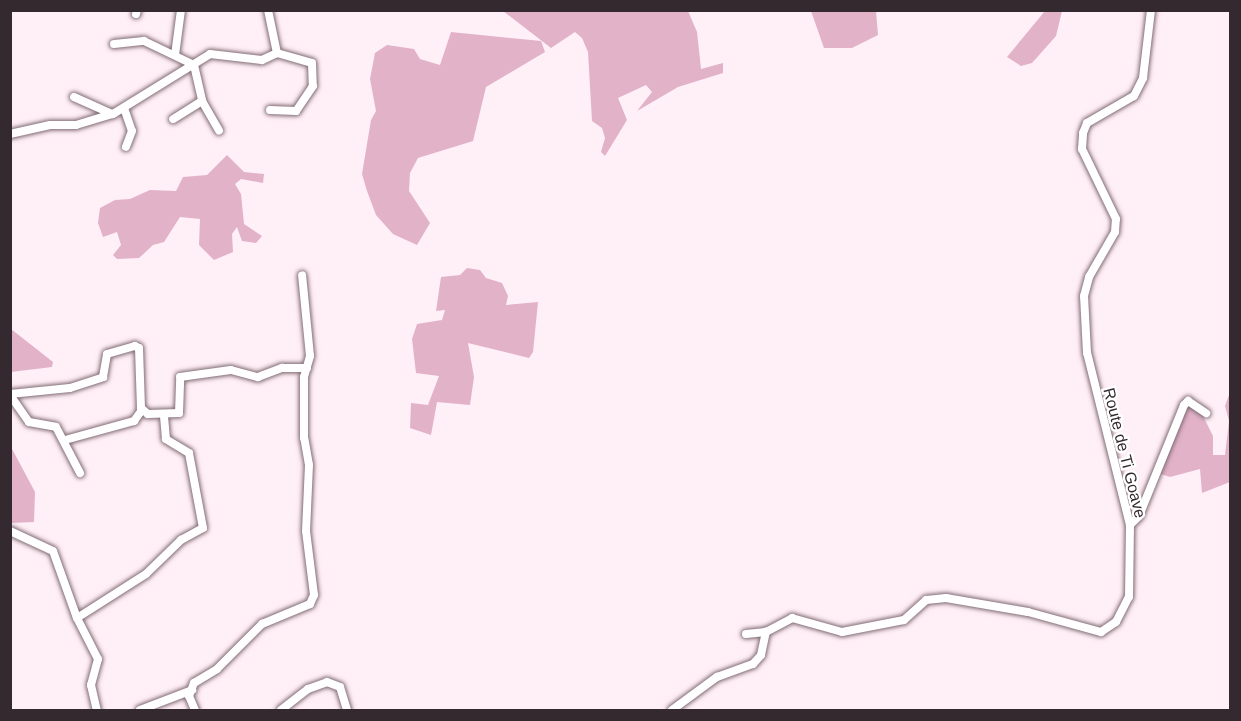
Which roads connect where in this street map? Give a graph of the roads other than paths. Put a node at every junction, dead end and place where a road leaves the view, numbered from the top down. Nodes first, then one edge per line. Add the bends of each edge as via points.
1 (181, 10) edge
2 (268, 10) edge
3 (1151, 10) edge
4 (114, 44) dead end
5 (277, 53) junction
6 (176, 55) junction
7 (194, 65) junction
8 (74, 97) dead end
9 (202, 101) junction
10 (124, 108) junction
11 (270, 110) dead end
12 (113, 114) junction
13 (173, 119) dead end
14 (219, 131) dead end
15 (10, 134) edge
16 (126, 147) dead end
17 (302, 275) dead end
18 (307, 368) junction
19 (10, 394) edge
20 (141, 410) junction
21 (1206, 414) dead end
22 (164, 415) junction
23 (65, 440) junction
24 (80, 473) dead end
25 (1130, 525) junction
26 (10, 531) edge
27 (77, 618) junction
28 (766, 632) junction
29 (746, 634) dead end
30 (192, 690) junction
31 (97, 711) edge
32 (140, 711) edge
33 (195, 711) edge
34 (281, 711) edge
35 (347, 711) edge
36 (672, 711) edge

1 - 6 street
2 - 5 street
3 - 25 street, Route de Ti Goave via 1143,78 1134,96 1087,123 1082,149 1116,219 1115,232 1089,277 1084,308 1087,353 1099,412
4 - 6 street via 144,41
5 - 7 street via 262,60 210,54
5 - 11 street via 312,63 313,86 296,111
6 - 7 street
7 - 9 street
7 - 10 street
8 - 12 street
9 - 13 street
9 - 14 street
10 - 12 street
10 - 16 street via 132,130
12 - 15 street via 76,125 50,125
17 - 18 street via 310,356
18 - 22 street via 282,368 258,377 231,370 180,377 180,411
18 - 30 street via 306,531 314,595 310,604 261,624 217,669 194,683
19 - 20 street via 70,388 103,377 107,354 136,346
19 - 23 street via 29,422 53,426
20 - 22 street
20 - 23 street via 134,421
21 - 25 street via 1188,401 1184,405 1138,516
22 - 27 street via 168,441 189,453 203,528 181,540 146,574
23 - 24 street
25 - 28 street, Route de Ti Goave via 1129,597 1116,622 1101,632 1028,612 946,598 926,600 904,620 842,632 792,618
26 - 27 street via 50,547
27 - 31 street via 98,659 91,684
28 - 29 street
28 - 36 street via 761,655 753,664 717,677
30 - 32 street
30 - 33 street via 189,696
34 - 35 street via 308,689 327,682 340,687

